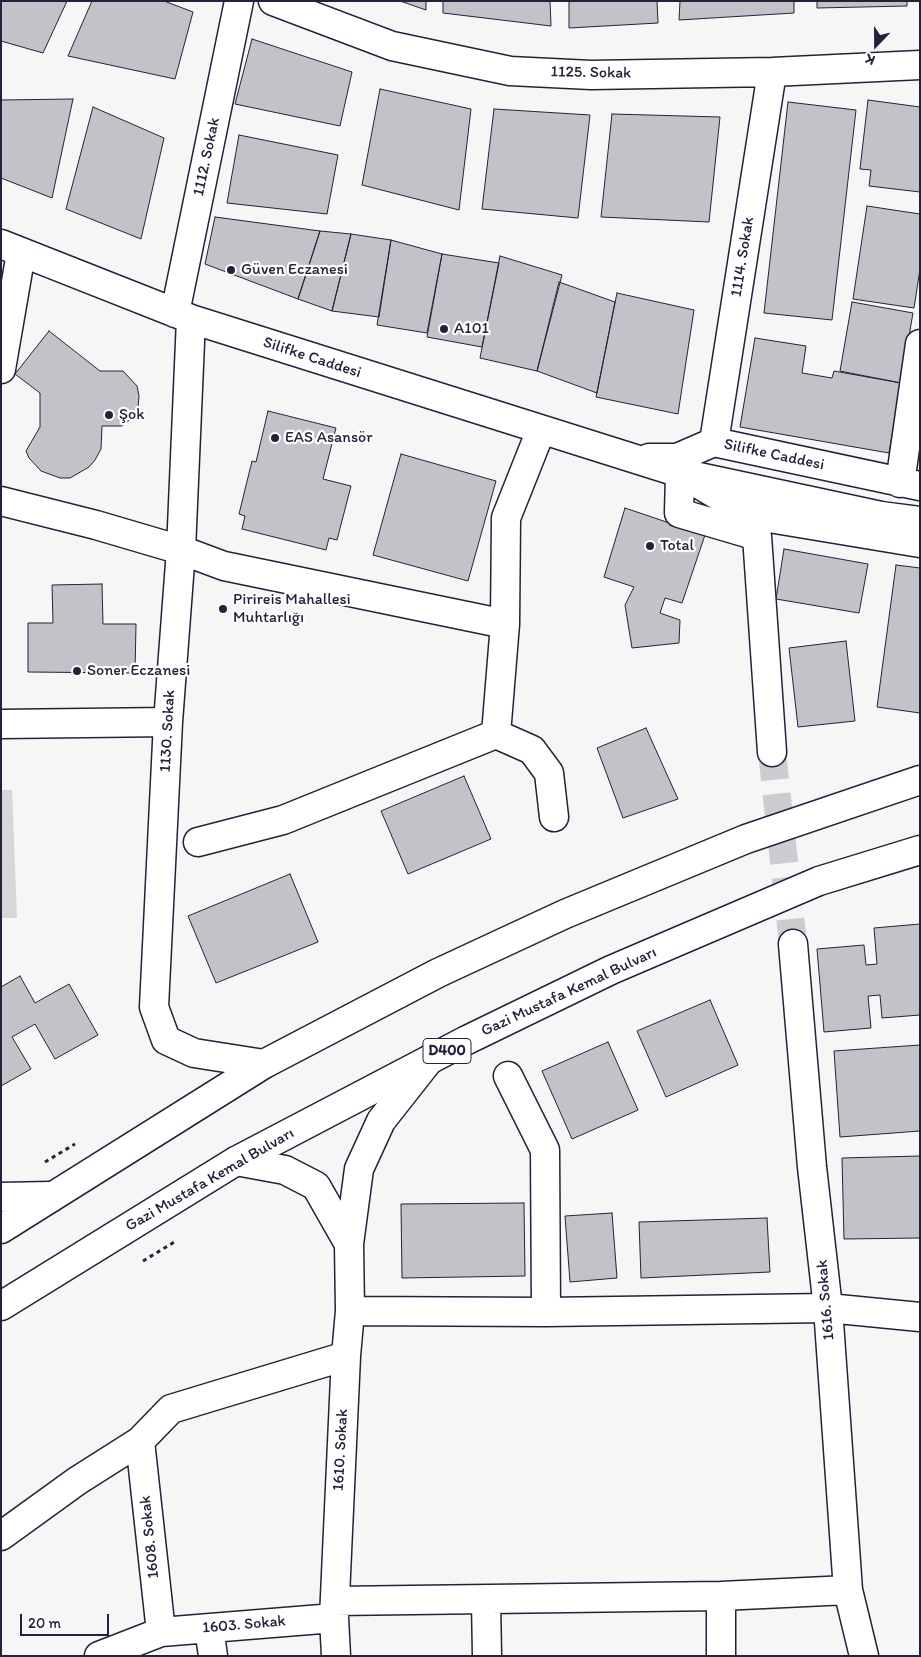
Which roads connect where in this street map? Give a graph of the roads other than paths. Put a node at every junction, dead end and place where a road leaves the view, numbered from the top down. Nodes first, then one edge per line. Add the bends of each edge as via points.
1 (239, 1) edge
2 (273, 1) edge
3 (920, 66) edge
4 (772, 72) junction
5 (11, 248) edge
6 (183, 316) junction
7 (920, 344) edge
8 (1, 369) edge
9 (541, 430) junction
10 (714, 442) junction
11 (629, 458) junction
12 (680, 473) junction
13 (910, 484) edge
14 (1, 501) edge
15 (920, 521) edge
16 (920, 543) edge
17 (181, 550) junction
18 (505, 624) junction
19 (168, 722) junction
20 (1, 724) edge
21 (496, 734) junction
22 (772, 752) tunnel mouth
23 (920, 780) edge
24 (554, 817) dead end
25 (198, 842) dead end
26 (920, 850) edge
27 (920, 863) edge
28 (819, 881) junction
29 (793, 944) tunnel mouth
30 (429, 1060) junction
31 (264, 1064) junction
32 (508, 1076) dead end
33 (236, 1161) junction
34 (51, 1196) junction
35 (1, 1197) edge
36 (1, 1229) edge
37 (349, 1244) junction
38 (1, 1306) edge
39 (828, 1308) junction
40 (350, 1311) junction
41 (546, 1312) junction
42 (920, 1317) edge
43 (346, 1356) junction
44 (140, 1441) junction
45 (1, 1536) edge
46 (848, 1590) junction
47 (721, 1596) junction
48 (486, 1601) junction
49 (334, 1609) junction
50 (208, 1628) junction
51 (161, 1632) junction
52 (99, 1656) edge
53 (212, 1656) edge
54 (336, 1656) edge
55 (487, 1656) edge
56 (721, 1656) edge
57 (864, 1656) edge

1 - 6 main road, 1112. Sokak
2 - 4 main road, 1125. Sokak via 392,46 510,70 591,75
3 - 4 main road, 1125. Sokak
4 - 10 main road, 1114. Sokak
5 - 6 main road, Silifke Caddesi
5 - 8 main road
6 - 9 main road, Silifke Caddesi
6 - 17 main road, 1130. Sokak
7 - 13 main road
9 - 11 main road, Silifke Caddesi
9 - 18 main road via 506,518
10 - 11 main road, Silifke Caddesi via 677,458
10 - 13 main road, Silifke Caddesi
11 - 12 main road, Silifke Caddesi
12 - 15 main road via 882,516
12 - 16 main road via 750,515
12 - 22 main road via 679,513 757,536
14 - 17 main road
17 - 18 main road via 224,566
17 - 19 main road, 1130. Sokak
18 - 21 main road
19 - 20 main road
19 - 31 main road, 1130. Sokak via 154,1007 166,1040 194,1054
21 - 24 main road via 532,750 549,773
21 - 25 main road via 283,820
23 - 31 main road via 746,839 565,914 438,973
26 - 28 main road, Gazi Mustafa Kemal Bulvarı / D400
27 - 28 main road
28 - 30 main road, Gazi Mustafa Kemal Bulvarı / D400 via 611,970
29 - 39 main road, 1616. Sokak
30 - 33 main road, Gazi Mustafa Kemal Bulvarı / D400
30 - 37 main road, 1610. Sokak via 381,1121 359,1170
31 - 34 main road
32 - 41 main road via 545,1150
33 - 37 main road via 284,1170 316,1186
33 - 38 main road, Gazi Mustafa Kemal Bulvarı / D400
34 - 35 main road
34 - 36 main road
37 - 40 main road, 1610. Sokak
39 - 41 main road
39 - 42 main road
39 - 46 main road, 1616. Sokak
40 - 41 main road
40 - 43 main road, 1610. Sokak
43 - 44 main road via 172,1408
43 - 49 main road, 1610. Sokak
44 - 45 main road via 77,1481
44 - 51 main road, 1608. Sokak
46 - 47 main road, 1603. Sokak
46 - 57 main road, 1616. Sokak
47 - 48 main road, 1603. Sokak
47 - 56 main road
48 - 49 main road, 1603. Sokak
48 - 55 main road
49 - 50 main road, 1603. Sokak
49 - 54 main road, 1610. Sokak
50 - 51 main road, 1603. Sokak
50 - 53 main road
51 - 52 main road, 1603. Sokak

